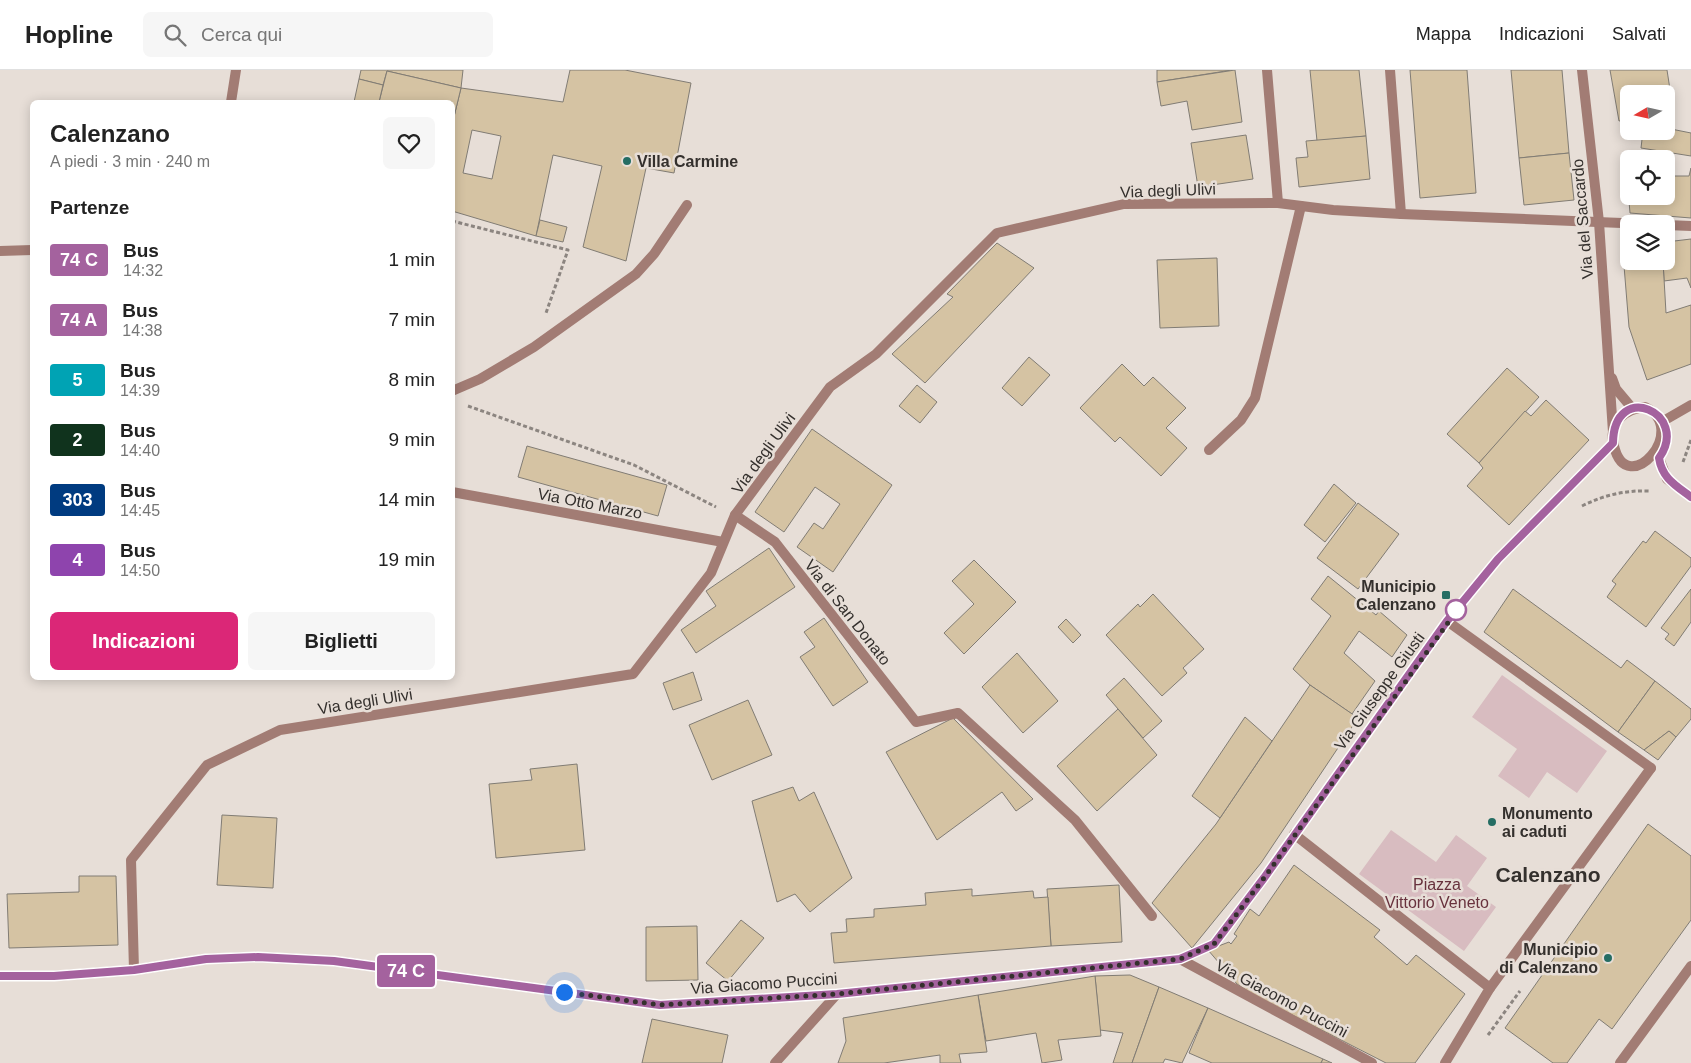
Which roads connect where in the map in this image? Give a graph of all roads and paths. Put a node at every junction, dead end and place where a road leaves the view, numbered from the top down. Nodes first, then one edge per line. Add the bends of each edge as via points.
1 (236, 70) edge
2 (1267, 70) edge
3 (1390, 70) edge
4 (1582, 70) edge
5 (232, 100) edge
6 (1278, 203) junction
7 (687, 204) dead end
8 (1301, 206) junction
9 (1401, 214) junction
10 (455, 222) edge
11 (1599, 222) junction
12 (1620, 223) edge
13 (1675, 225) edge
14 (1691, 226) edge
15 (30, 250) edge
16 (0, 251) edge
17 (534, 347) junction
18 (1608, 365) junction
19 (455, 391) edge
20 (465, 404) dead end
21 (1691, 405) edge
22 (1632, 408) junction
23 (1665, 420) junction
24 (1613, 432) junction
25 (1691, 440) edge
26 (1613, 443) junction
27 (1208, 450) dead end
28 (1659, 458) junction
29 (1681, 468) dead end
30 (1651, 491) dead end
31 (455, 493) edge
32 (1691, 497) edge
33 (1576, 509) dead end
34 (735, 515) junction
35 (723, 542) junction
36 (1447, 621) junction
37 (1294, 834) junction
38 (1152, 916) dead end
39 (1180, 959) junction
40 (1691, 966) edge
41 (134, 970) junction
42 (0, 976) edge
43 (1490, 988) junction
44 (1520, 991) dead end
45 (837, 994) junction
46 (1491, 1031) dead end
47 (776, 1063) edge
48 (1372, 1063) edge
49 (1445, 1063) edge
50 (1620, 1063) edge

1 - 5 street
2 - 6 street
3 - 9 street
4 - 11 street, Via del Saccardo
6 - 8 street, Via degli Ulivi
6 - 34 street, Via degli Ulivi via 1124,204 997,233 876,354 830,387
7 - 17 street via 663,242 636,274
8 - 9 street, Via degli Ulivi
8 - 27 street via 1255,398 1241,420
9 - 11 street, Via degli Ulivi
10 - 17 path via 568,250
11 - 12 street, Via degli Ulivi
11 - 18 street, Via del Saccardo
13 - 14 street
15 - 16 street
17 - 19 street
18 - 22 street, Via del Saccardo via 1616,389
18 - 24 street, Via del Saccardo
20 - 34 path via 634,465
21 - 23 street
22 - 23 street via 1654,410
22 - 24 street via 1620,418
23 - 28 street via 1669,441
24 - 26 street
25 - 29 path
26 - 28 street via 1620,459 1628,464 1640,466
26 - 36 street, Via Giuseppe Giusti via 1498,559
28 - 32 street via 1667,479
30 - 33 path via 1632,490 1602,496
31 - 35 street, Via Otto Marzo
34 - 35 street, Via degli Ulivi
34 - 38 street, Via di San Donato via 774,542 916,722 958,713 1075,820
35 - 41 street, Via degli Ulivi via 711,573 633,674 280,730 206,765 131,860
36 - 37 street, Via Giuseppe Giusti
36 - 43 street via 1651,768
37 - 39 street, Via Giuseppe Giusti via 1214,944
37 - 43 street
39 - 45 street, Via Giacomo Puccini
39 - 48 street, Via Giacomo Puccini
40 - 50 street
41 - 42 street, Via Giacomo Puccini
41 - 45 street, Via Giacomo Puccini via 206,959 258,957 334,961 660,1005
43 - 49 street
44 - 46 path
45 - 47 street

